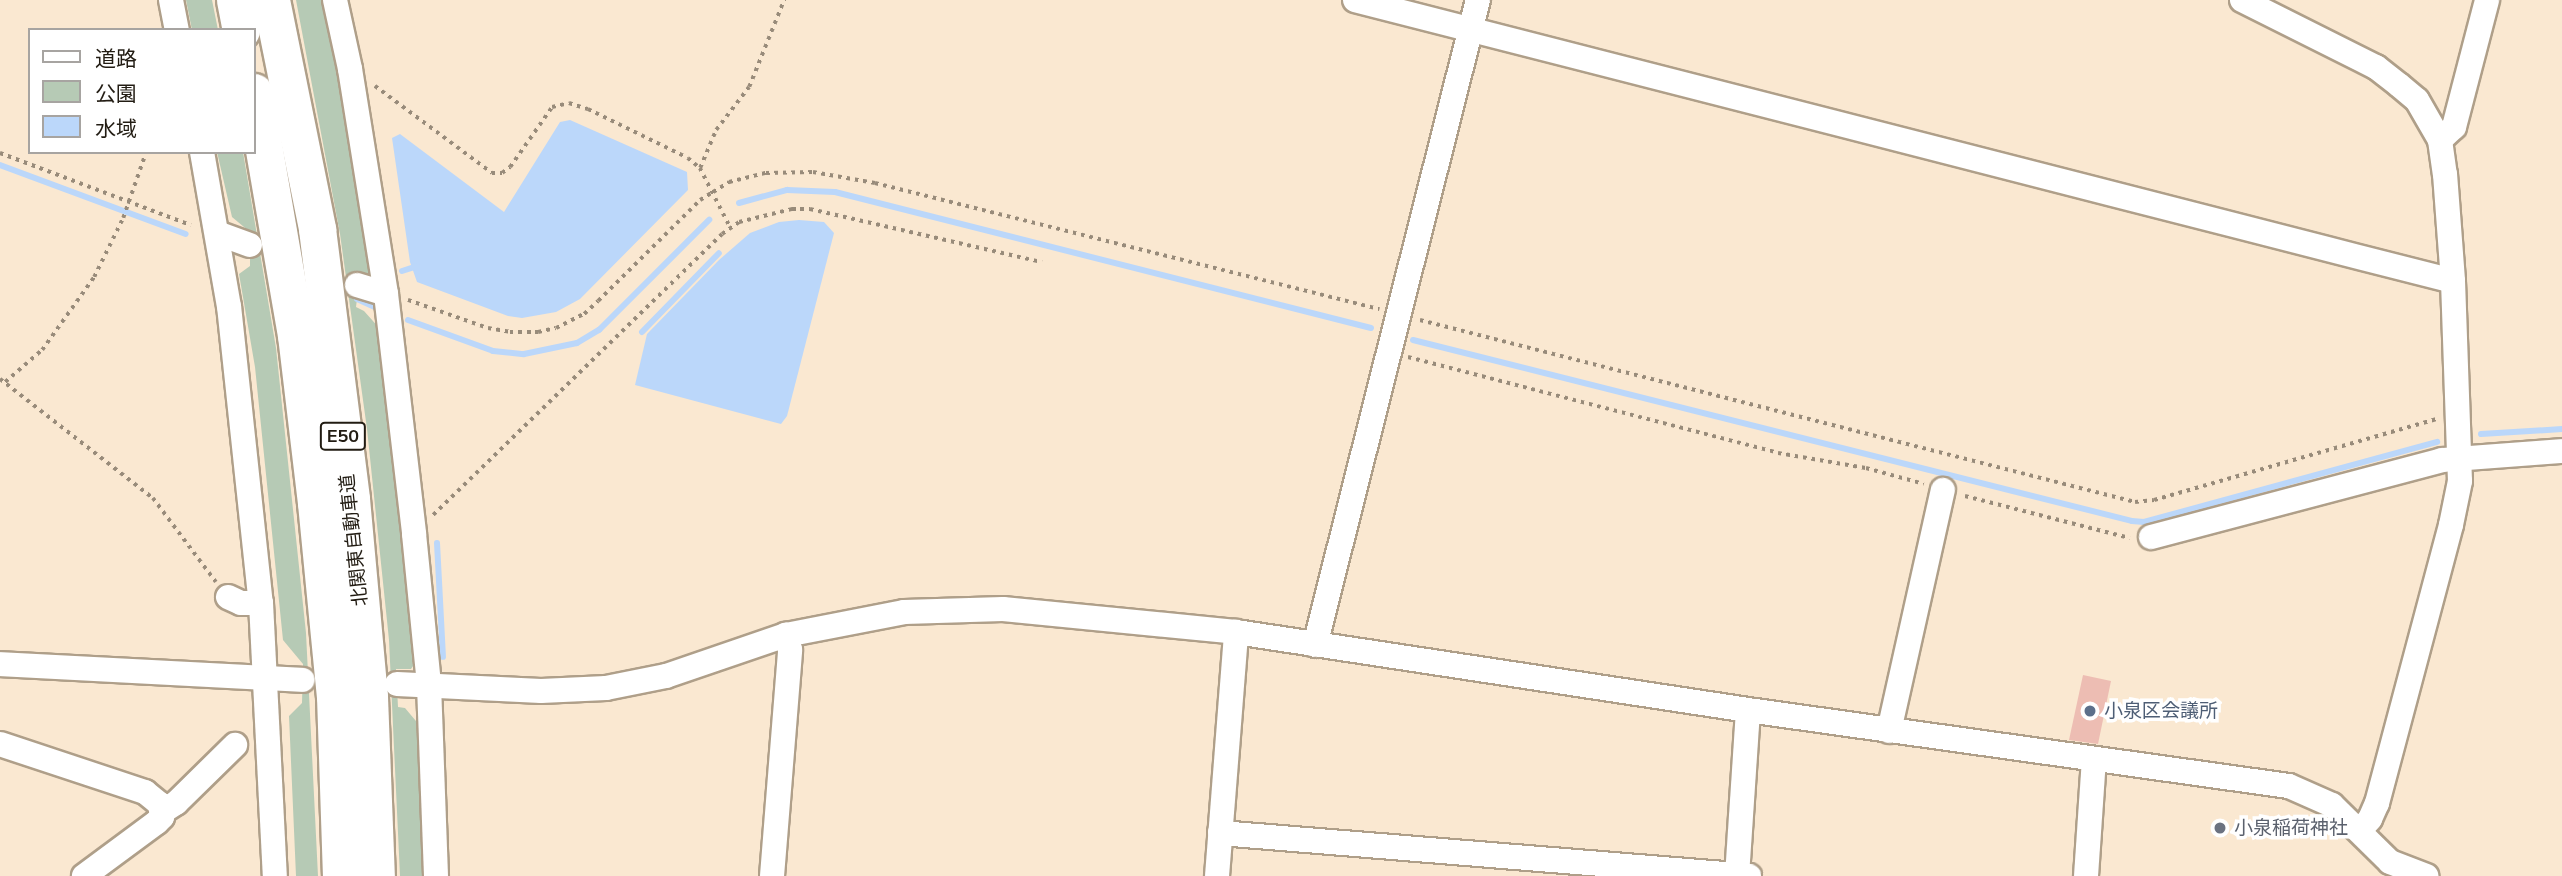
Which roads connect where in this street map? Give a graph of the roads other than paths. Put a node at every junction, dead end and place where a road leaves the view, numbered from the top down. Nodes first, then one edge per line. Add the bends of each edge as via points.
1 (171, 0) edge
2 (235, 0) edge
3 (271, 0) edge
4 (335, 0) edge
5 (1355, 0) edge
6 (1478, 0) edge
7 (2242, 0) edge
8 (2487, 0) edge
9 (177, 28) edge
10 (242, 28) edge
11 (1470, 30) junction
12 (256, 104) edge
13 (2440, 140) junction
14 (202, 154) edge
15 (217, 233) junction
16 (250, 245) dead end
17 (2453, 281) junction
18 (357, 285) dead end
19 (386, 294) junction
20 (2562, 451) edge
21 (2461, 458) junction
22 (1943, 491) road end
23 (2151, 537) road end
24 (228, 597) road end
25 (261, 603) junction
26 (1236, 632) junction
27 (786, 635) junction
28 (1315, 645) junction
29 (0, 664) edge
30 (265, 675) junction
31 (303, 680) dead end
32 (397, 684) dead end
33 (429, 685) junction
34 (1748, 710) junction
35 (1889, 731) junction
36 (0, 744) edge
37 (235, 744) dead end
38 (2094, 760) junction
39 (161, 808) junction
40 (2360, 830) junction
41 (1220, 833) junction
42 (2387, 869) edge
43 (84, 876) edge
44 (275, 876) edge
45 (341, 876) edge
46 (376, 876) edge
47 (436, 876) edge
48 (772, 876) edge
49 (1217, 876) edge
50 (1737, 876) edge
51 (1749, 876) edge
52 (2086, 876) edge
53 (2426, 876) edge

1 - 9 street
2 - 10 highway
3 - 46 highway, 北関東自動車道 / E50 via 317,229 349,486 369,697
4 - 19 street
5 - 11 street
6 - 11 street
7 - 13 street via 2376,67 2417,100
8 - 13 street via 2454,127
11 - 17 street
11 - 28 street
12 - 45 highway, 北関東自動車道 / E50 via 296,335 315,490 335,696
13 - 17 street
14 - 15 street
15 - 16 street
15 - 25 street
17 - 21 street
18 - 19 street
19 - 33 street
20 - 21 street
21 - 23 street
21 - 40 street via 2457,501 2377,803
22 - 35 street
24 - 25 street via 241,603
25 - 30 street
26 - 27 street via 1003,609 904,612
26 - 28 street
26 - 41 street
27 - 33 street via 666,676 606,688 541,691
27 - 48 street via 790,650
28 - 34 street
29 - 30 street
30 - 31 street
30 - 44 street
32 - 33 street
33 - 47 street
34 - 35 street
34 - 50 street
35 - 38 street
36 - 39 street via 145,792
37 - 39 street via 176,803
38 - 40 street via 2289,786 2332,805
38 - 52 street
39 - 43 street via 157,822
40 - 42 street
41 - 49 street
41 - 50 street
42 - 53 street
50 - 51 street

